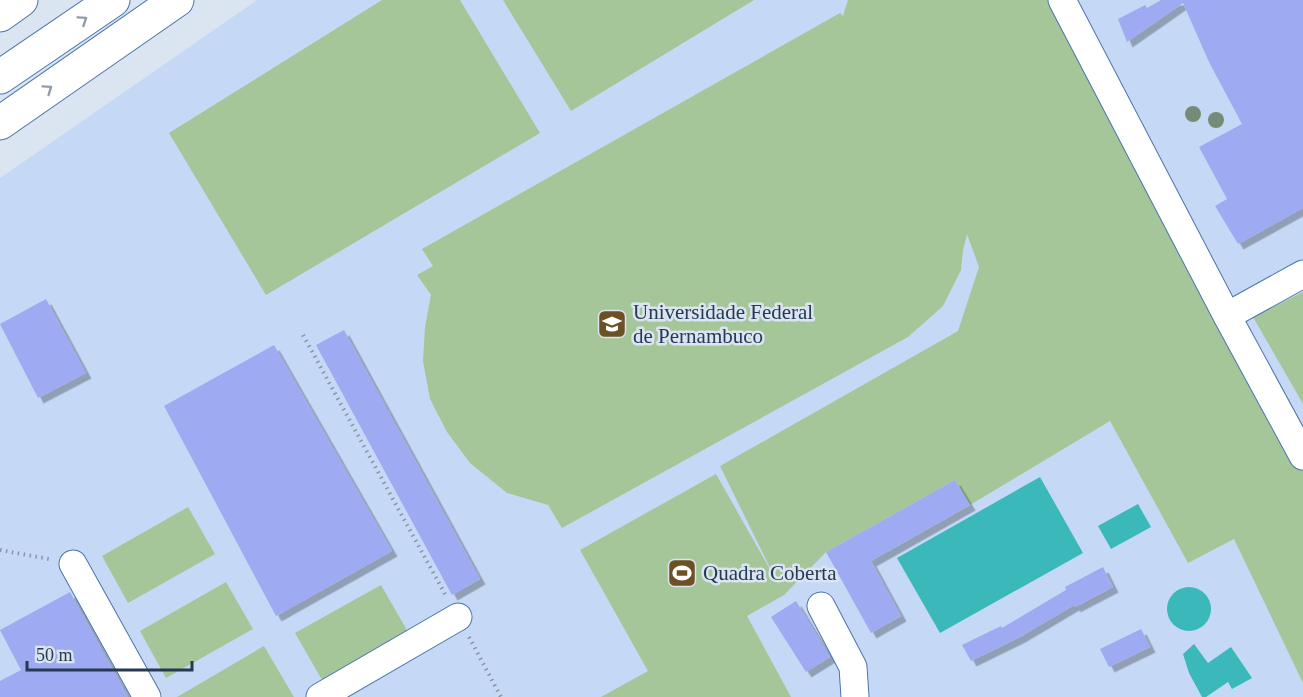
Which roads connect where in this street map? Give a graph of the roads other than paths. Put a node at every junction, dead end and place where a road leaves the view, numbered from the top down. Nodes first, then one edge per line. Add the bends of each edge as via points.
1 (21, 0) edge
2 (113, 0) edge
3 (177, 0) edge
4 (1062, 0) edge
5 (0, 15) edge
6 (0, 77) edge
7 (0, 123) edge
8 (1303, 274) edge
9 (1227, 316) junction
10 (1303, 456) edge
11 (73, 564) road end
12 (820, 606) dead end
13 (458, 617) road end
14 (147, 697) edge
15 (320, 697) edge
16 (855, 697) edge

1 - 5 main road
6 -> 2 main road
7 -> 3 main road
4 - 9 lane
8 - 9 lane
9 - 10 lane
11 - 14 lane
12 - 16 lane via 854,667
13 - 15 lane

